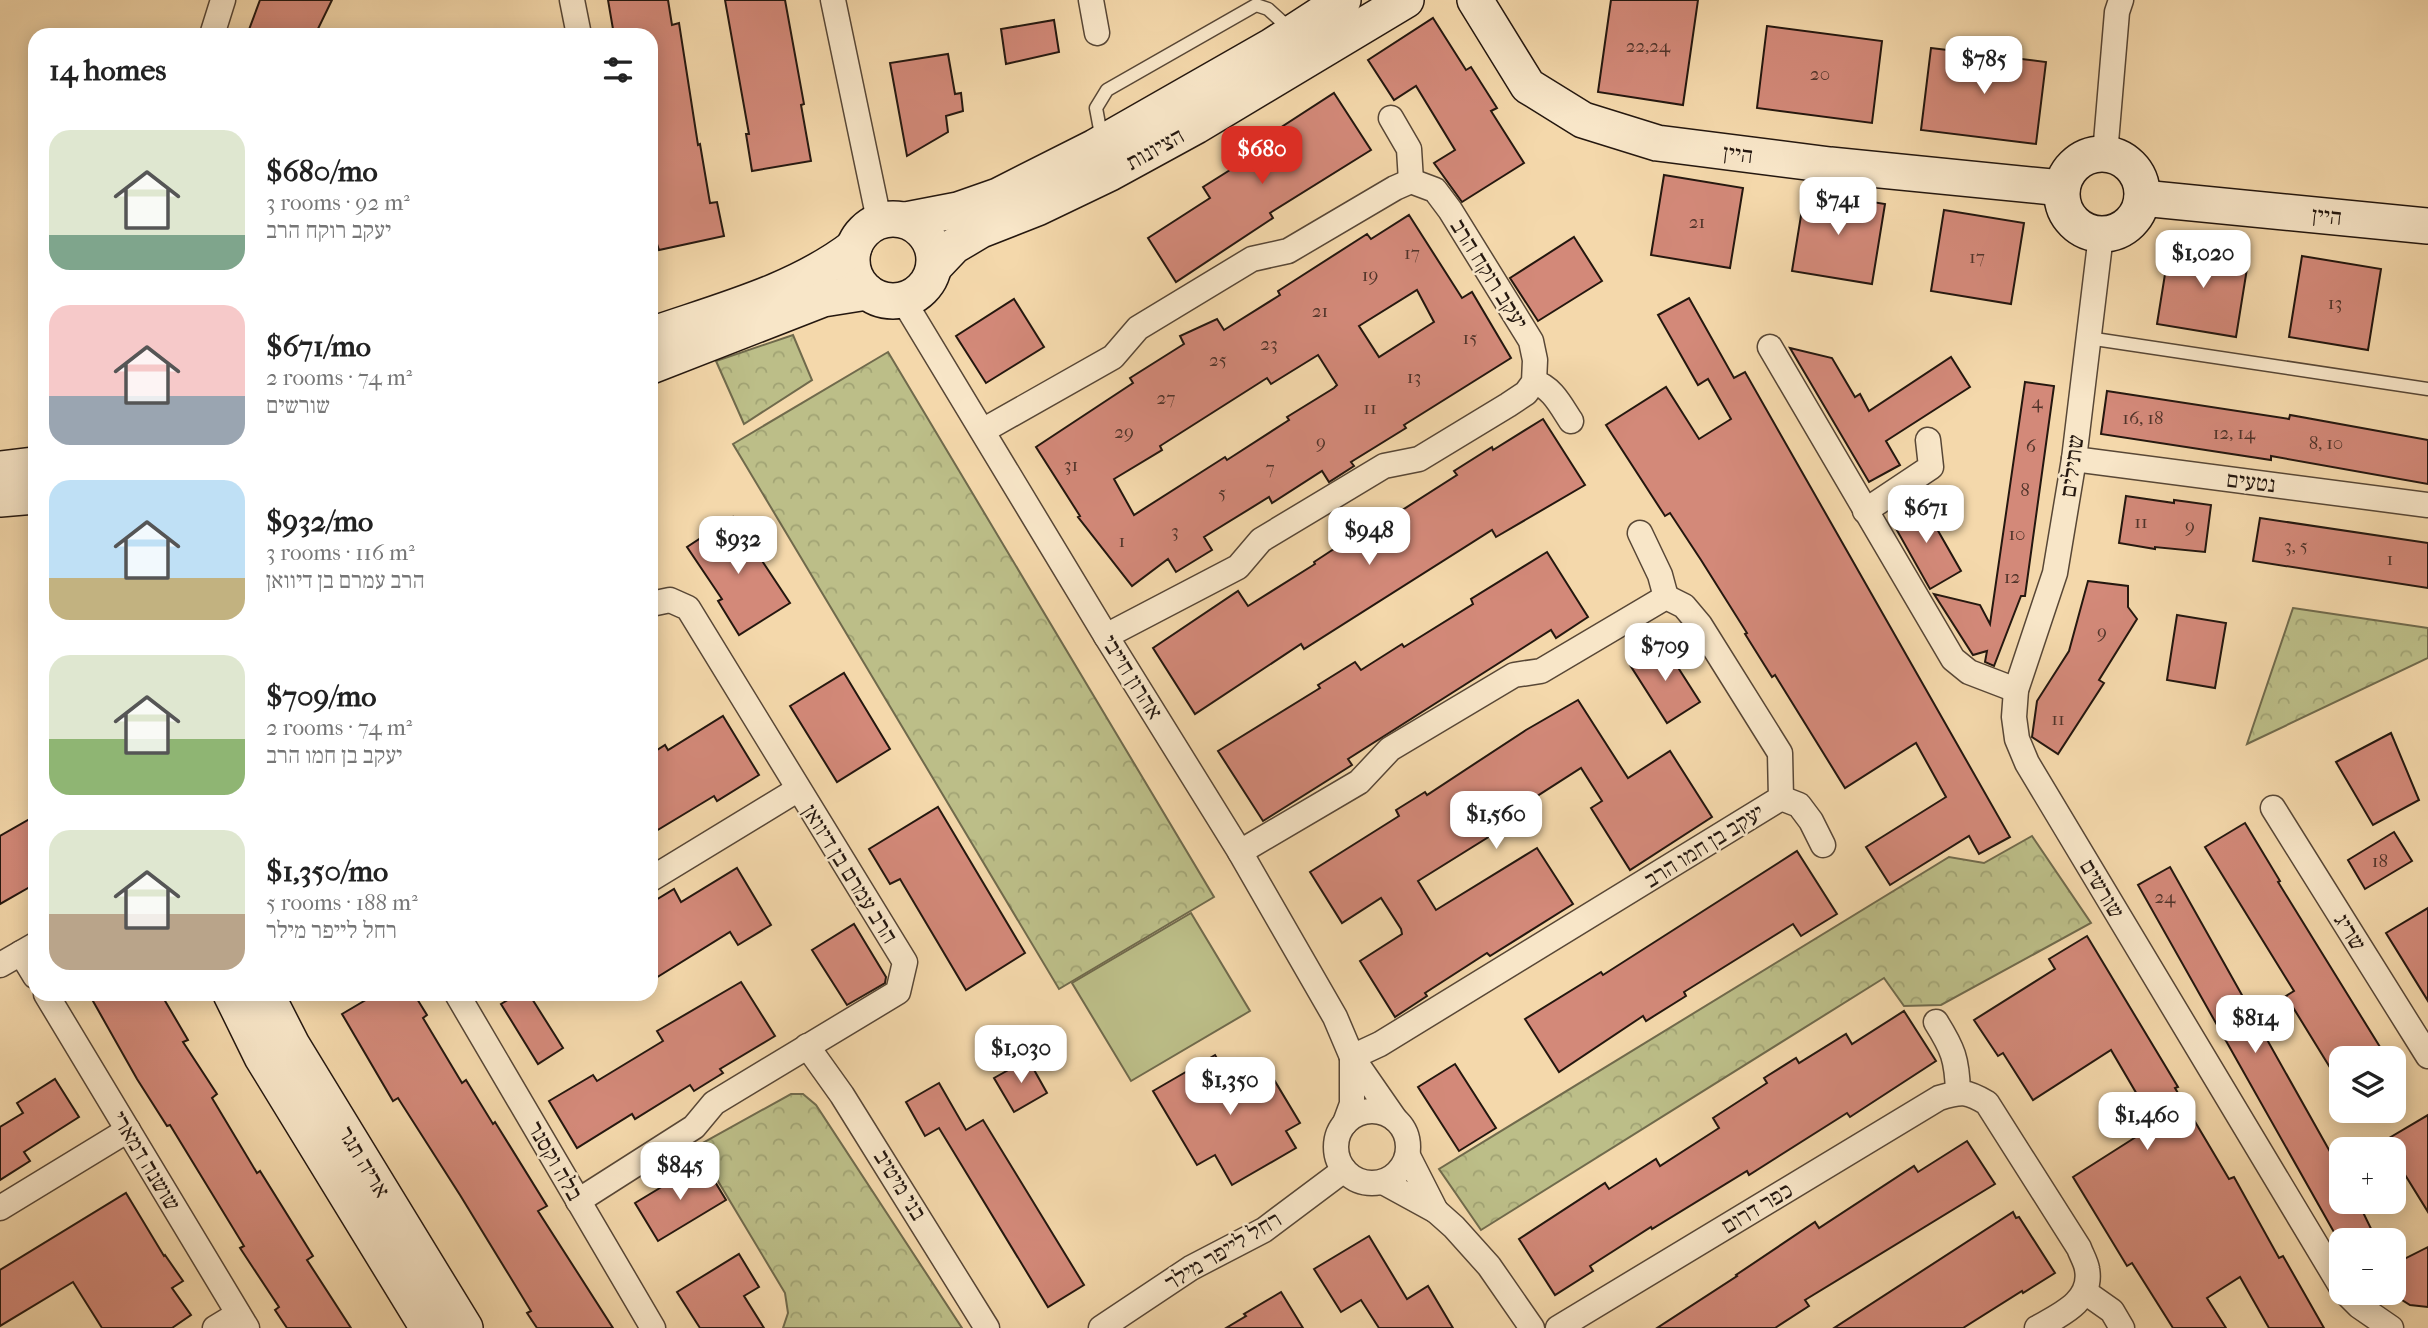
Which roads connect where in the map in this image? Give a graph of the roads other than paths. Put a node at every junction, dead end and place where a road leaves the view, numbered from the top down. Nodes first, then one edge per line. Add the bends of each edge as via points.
1 (223, 0) edge
2 (572, 0) edge
3 (833, 0) edge
4 (1091, 0) edge
5 (1343, 0) edge
6 (1406, 0) edge
7 (1475, 0) edge
8 (2121, 0) edge
9 (214, 28) edge
10 (578, 28) edge
11 (1097, 33) dead end
12 (1391, 118) dead end
13 (2105, 154) junction
14 (1411, 181) junction
15 (2062, 188) junction
16 (2142, 198) junction
17 (892, 220) junction
18 (2428, 226) edge
19 (2101, 235) junction
20 (853, 247) junction
21 (935, 265) junction
22 (867, 292) junction
23 (908, 300) junction
24 (658, 332) edge
25 (2088, 338) junction
26 (1770, 346) dead end
27 (658, 363) edge
28 (1534, 382) junction
29 (2428, 389) edge
30 (1571, 421) dead end
31 (984, 430) junction
32 (1928, 440) dead end
33 (2074, 459) junction
34 (28, 466) edge
35 (0, 468) edge
36 (28, 497) edge
37 (0, 499) edge
38 (2428, 505) edge
39 (1865, 511) junction
40 (1640, 533) dead end
41 (1666, 597) junction
42 (658, 603) edge
43 (1106, 636) junction
44 (2016, 690) junction
45 (797, 790) junction
46 (1781, 798) junction
47 (2273, 808) dead end
48 (1823, 845) dead end
49 (1240, 852) junction
50 (658, 875) edge
51 (50, 1001) edge
52 (235, 1001) edge
53 (270, 1001) edge
54 (462, 1001) edge
55 (1936, 1022) dead end
56 (807, 1046) junction
57 (2428, 1056) edge
58 (1352, 1057) junction
59 (1958, 1092) junction
60 (1395, 1119) junction
61 (1345, 1123) junction
62 (128, 1130) junction
63 (1408, 1156) junction
64 (1344, 1170) junction
65 (1383, 1182) junction
66 (579, 1201) junction
67 (0, 1208) edge
68 (1436, 1211) junction
69 (2329, 1266) edge
70 (2085, 1292) junction
71 (2358, 1305) edge
72 (243, 1321) edge
73 (215, 1328) edge
74 (428, 1328) edge
75 (465, 1328) edge
76 (653, 1328) edge
77 (987, 1328) edge
78 (1101, 1328) edge
79 (1532, 1328) edge
80 (1558, 1328) edge
81 (2037, 1328) edge
82 (2122, 1328) edge
83 (2390, 1328) edge

1 - 9 street
2 - 10 street
3 - 17 street
4 - 11 street
5 - 17 street, הציונות via 1181,100 998,196 958,210
6 - 21 street, הציונות via 1121,168 981,230 954,246
7 - 15 street, היין via 1528,86 1583,120 1632,136 1657,144
8 - 13 street
12 - 14 street via 1409,149
13 - 15 street via 2072,166
13 - 16 street via 2133,168
14 - 28 street, יעקב רוקח הרב via 1435,190 1531,341
14 - 31 street via 1289,251 1252,258 1138,328 1112,357
15 - 19 street via 2067,215 2087,232
16 - 18 street, היין
16 - 19 street via 2129,225
17 - 20 street via 868,227
17 - 21 street via 918,226 927,235
19 - 25 street, שתילים
20 - 22 street via 853,272
20 - 24 street via 808,277
21 - 23 street via 932,278
22 - 23 street via 890,301
22 - 27 street via 792,309
23 - 31 street, אהרון חייבי via 909,310
25 - 29 lane
25 - 33 street, שתילים
26 - 39 street
28 - 30 street via 1543,384
28 - 43 street via 1526,393 1419,459 1384,466 1261,540 1238,567
31 - 43 street, אהרון חייבי
32 - 39 street via 1931,467
33 - 38 street, נטעים
33 - 44 street, שתילים via 2055,573
34 - 35 street
36 - 37 street
39 - 44 street via 1953,659 1969,672
40 - 41 street
41 - 46 street, יעקב בן חמו הרב via 1684,606 1700,625 1780,753
41 - 49 street via 1541,671 1514,675 1390,750 1359,782
42 - 45 street, הרב עמרם בן דיוואן via 670,600 688,608
43 - 49 street, אהרון חייבי
44 - 69 street, שורשים via 2017,738 2027,763
45 - 50 street
45 - 56 street, הרב עמרם בן דיוואן via 905,962 898,992
46 - 48 street via 1798,805
46 - 58 street, יעקב בן חמו הרב
47 - 57 street, שריג
49 - 58 street, אהרון חייבי via 1335,1017
51 - 62 street, שושנה דמארי
52 - 74 street, אריה תגר via 261,1057
53 - 75 street, אריה תגר
54 - 66 street, בלה וקסנר
55 - 59 street via 1952,1047
56 - 66 street, הרב עמרם בן דיוואן via 714,1103 694,1127
56 - 77 street, בני מיטיב
58 - 60 street, אהרון חייבי
58 - 61 street, אהרון חייבי via 1352,1104
59 - 70 street via 1987,1103 2079,1248 2087,1269
59 - 80 street, כפר דרום via 1939,1098
60 - 61 street via 1367,1111
60 - 63 street via 1407,1136
61 - 64 street via 1336,1141
62 - 67 street
62 - 72 street, שושנה דמארי
63 - 65 street via 1399,1172
63 - 68 street
64 - 65 street via 1362,1182
64 - 78 street, רחל לייפר מילר via 1264,1230 1191,1268
65 - 68 street
66 - 76 street, בלה וקסנר
68 - 79 street via 1489,1266
70 - 81 street via 2070,1310
70 - 82 street via 2112,1311
71 - 83 street
72 - 73 street

